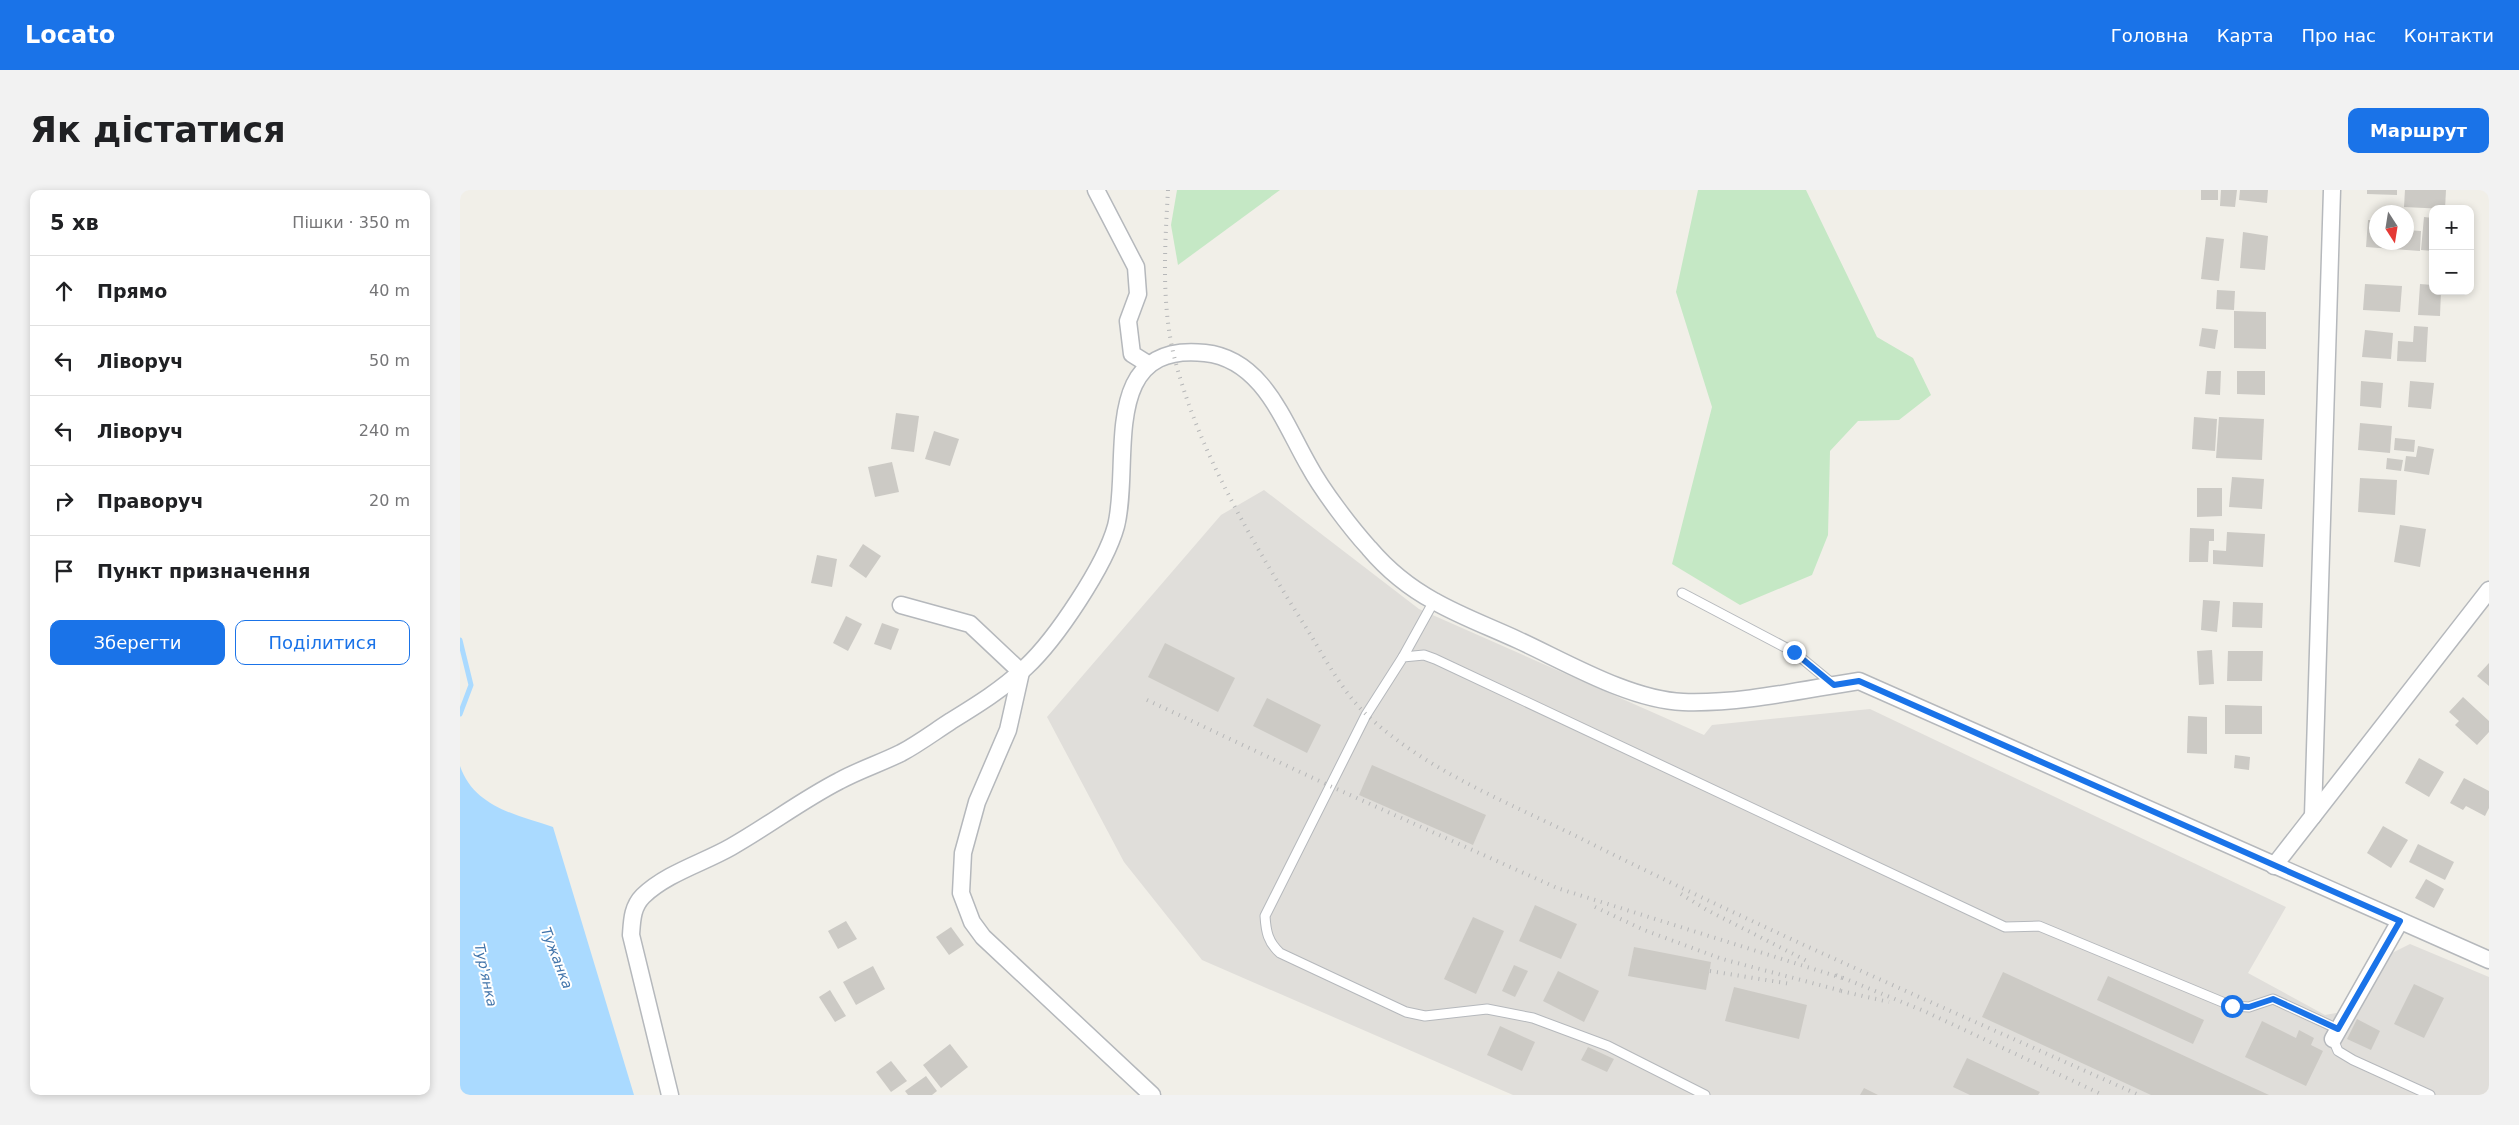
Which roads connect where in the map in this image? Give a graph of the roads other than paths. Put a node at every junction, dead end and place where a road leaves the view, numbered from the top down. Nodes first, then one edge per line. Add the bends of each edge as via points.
1 (1096, 190) edge
2 (2332, 190) edge
3 (1148, 364) junction
4 (2489, 590) edge
5 (1682, 593) dead end
6 (1434, 601) junction
7 (901, 605) dead end
8 (1403, 657) junction
9 (1021, 672) junction
10 (1834, 685) junction
11 (2313, 816) junction
12 (2274, 866) junction
13 (2400, 921) junction
14 (2489, 960) edge
15 (2336, 1034) junction
16 (670, 1095) edge
17 (1152, 1095) edge
18 (1705, 1095) edge
19 (2430, 1095) edge

1 - 3 street via 1136,267 1138,294 1128,321 1129,341 1132,354
2 - 11 street
3 - 6 street via 1173,353 1208,353 1233,362 1258,381 1277,404 1311,470 1369,549 1401,579
3 - 9 street via 1127,400 1122,427 1121,496 1116,525 1106,553 1044,650
4 - 11 street
5 - 10 lane via 1794,652
6 - 8 lane
6 - 10 street via 1639,695 1681,702 1747,698
7 - 9 street via 970,624
8 - 15 lane via 1424,654 2005,927 2039,926 2232,1006 2249,1007 2273,999
8 - 18 lane via 1366,715 1265,916 1271,944 1280,953 1406,1012 1425,1016 1487,1009 1533,1018 1608,1046
9 - 16 street via 904,752 839,781 728,848 664,881 640,899 632,915 630,935
9 - 17 street via 1008,730 977,802 963,853 961,893 972,922 982,937
10 - 12 street via 1859,681
11 - 12 street
12 - 13 street
13 - 14 street
13 - 15 street
15 - 19 lane via 2338,1051

